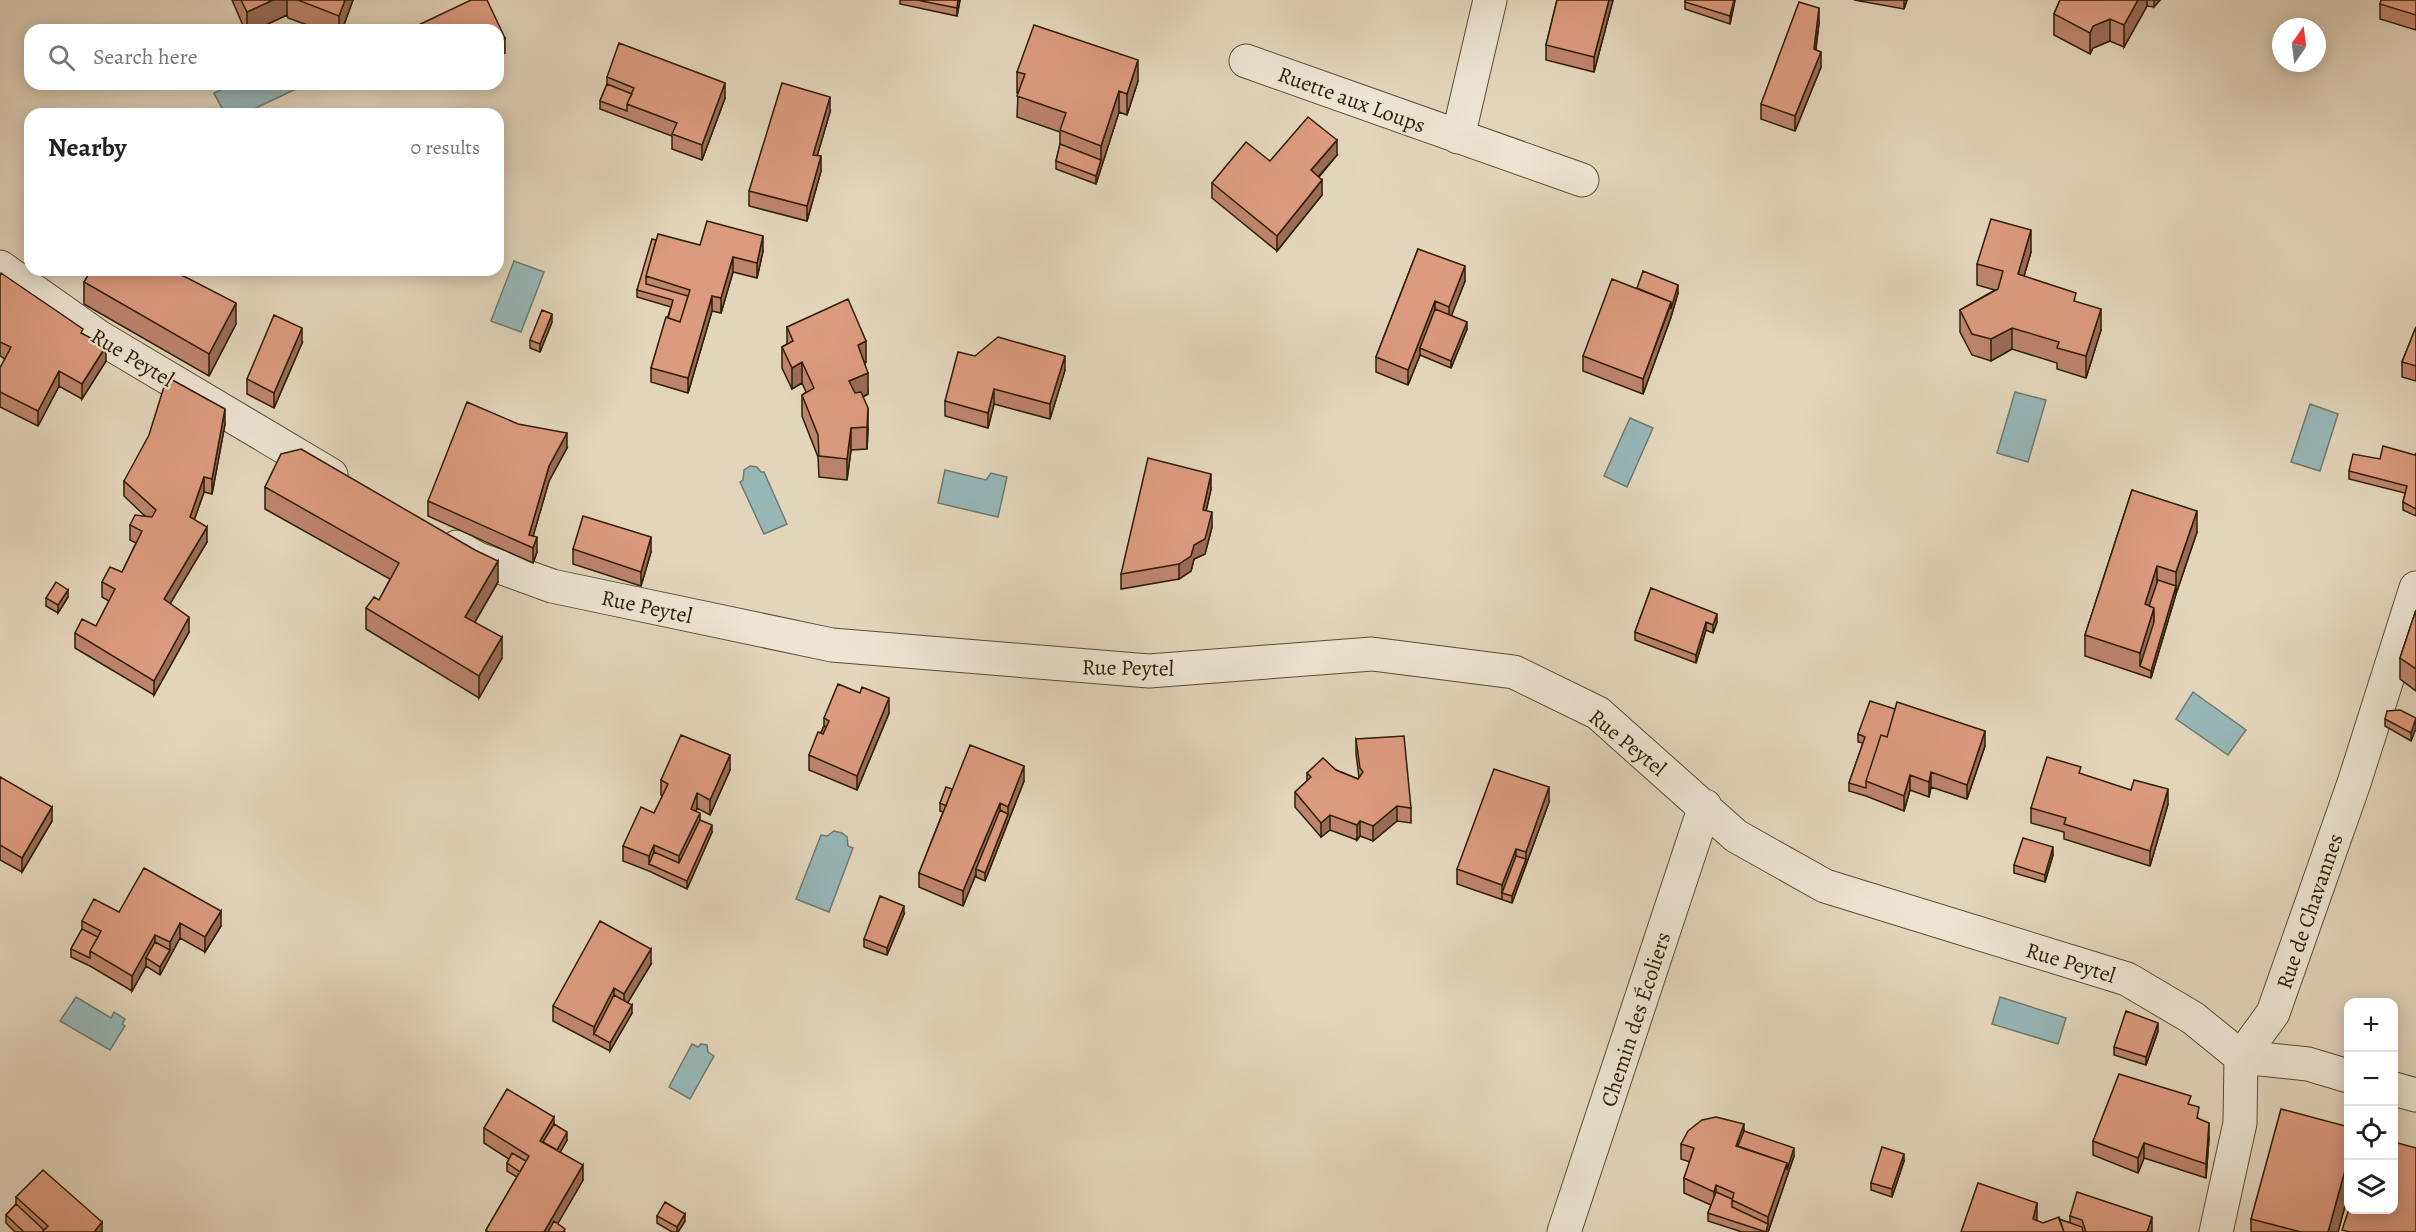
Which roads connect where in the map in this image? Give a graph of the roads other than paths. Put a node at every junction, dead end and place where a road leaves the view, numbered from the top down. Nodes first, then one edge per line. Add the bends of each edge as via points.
1 (1490, 0) edge
2 (1246, 61) dead end
3 (1458, 137) junction
4 (1582, 180) dead end
5 (0, 267) edge
6 (352, 487) edge
7 (430, 532) edge
8 (2416, 588) edge
9 (1705, 806) junction
10 (2241, 1057) junction
11 (2344, 1075) edge
12 (2398, 1090) edge
13 (2416, 1095) edge
14 (1564, 1232) edge
15 (2216, 1232) edge

1 - 3 street, Ruette aux Loups
2 - 3 street, Ruette aux Loups
3 - 4 street, Ruette aux Loups
5 - 6 street, Rue Peytel via 99,338
7 - 9 street, Rue Peytel via 478,559 552,586 832,645 1149,671 1372,654 1514,672 1598,713
8 - 10 street, Rue de Chavannes via 2354,783 2273,1013
9 - 10 street, Rue Peytel via 1736,836 1825,886 2127,979 2193,1018
9 - 14 street, Chemin des Écoliers
10 - 11 street via 2308,1064
10 - 15 street via 2240,1123
12 - 13 street

